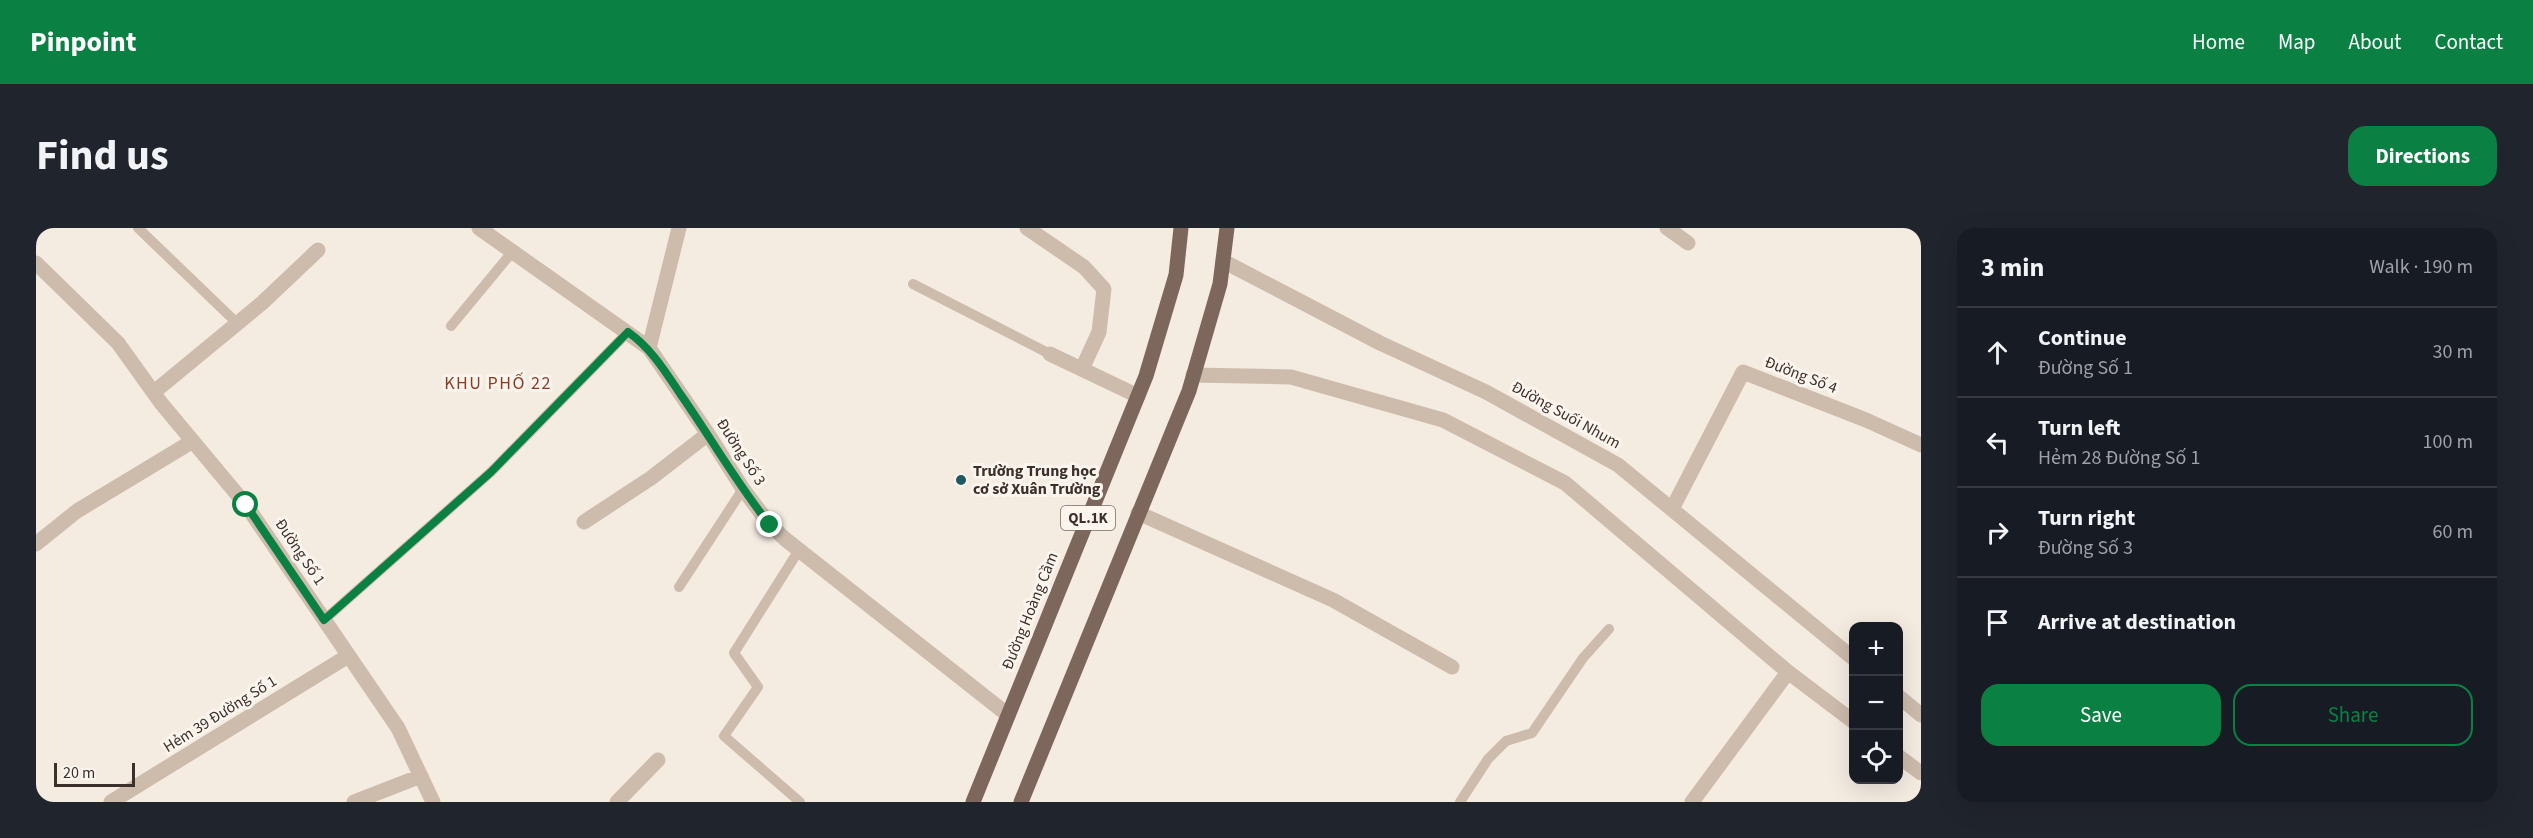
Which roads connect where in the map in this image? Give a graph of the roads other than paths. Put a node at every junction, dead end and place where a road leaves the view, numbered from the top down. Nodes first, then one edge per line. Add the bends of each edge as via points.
1 (138, 228) edge
2 (479, 228) edge
3 (679, 228) edge
4 (1027, 228) edge
5 (1181, 228) edge
6 (1227, 228) edge
7 (1667, 228) edge
8 (1688, 243) dead end
9 (318, 250) dead end
10 (513, 251) junction
11 (1223, 261) junction
12 (36, 263) edge
13 (913, 284) dead end
14 (238, 324) junction
15 (451, 326) dead end
16 (628, 332) junction
17 (649, 348) junction
18 (1050, 354) joint
19 (1082, 369) junction
20 (1193, 375) junction
21 (154, 393) junction
22 (1138, 396) junction
23 (708, 434) junction
24 (193, 441) junction
25 (1921, 445) edge
26 (743, 489) junction
27 (1672, 509) junction
28 (1138, 513) junction
29 (584, 522) dead end
30 (36, 544) edge
31 (800, 550) junction
32 (679, 587) dead end
33 (324, 620) junction
34 (1609, 629) dead end
35 (1849, 655) edge
36 (348, 656) junction
37 (1452, 667) dead end
38 (1788, 672) junction
39 (1903, 699) edge
40 (1008, 714) junction
41 (1921, 715) edge
42 (1849, 718) edge
43 (1903, 759) edge
44 (658, 760) dead end
45 (1921, 773) edge
46 (421, 776) junction
47 (111, 802) edge
48 (354, 802) edge
49 (433, 802) edge
50 (617, 802) edge
51 (800, 802) edge
52 (973, 802) edge
53 (1021, 802) edge
54 (1460, 802) edge
55 (1692, 802) edge

1 - 14 lane
2 - 10 street, Đường Số 3
3 - 17 street
4 - 19 street via 1084,267 1104,289 1099,332
5 - 22 main road, Đường Hoàng Cầm / QL.1K via 1176,275
6 - 11 main road, QL.1K
7 - 8 street
9 - 14 street
10 - 15 lane
10 - 16 street, Đường Số 3
11 - 20 main road, QL.1K
11 - 27 street, Đường Suối Nhum via 1380,343 1496,397 1618,465
12 - 21 street, Đường Số 1 via 118,343
13 - 18 lane
14 - 21 street
16 - 17 street, Đường Số 3
16 - 33 lane via 491,472
17 - 23 street, Đường Số 3
18 - 19 street
19 - 22 street
20 - 28 main road, QL.1K
20 - 38 street via 1291,377 1443,420 1565,483
21 - 24 street, Đường Số 1
22 - 40 main road, Đường Hoàng Cầm / QL.1K
23 - 26 street, Đường Số 3
23 - 29 street
24 - 30 street via 77,511
24 - 33 street, Đường Số 1 via 246,505
25 - 27 street, Đường Số 4 via 1743,372
26 - 31 street, Đường Số 3 via 770,525
26 - 32 lane
27 - 35 street, Đường Suối Nhum
28 - 37 street via 1333,600
28 - 53 main road, QL.1K
31 - 40 street, Đường Số 3
31 - 51 lane via 734,653 758,687 724,736
33 - 36 street, Đường Số 1
34 - 54 lane via 1583,658 1532,733 1506,741 1488,759
36 - 46 street, Đường Số 1 via 398,728
36 - 47 street, Hẻm 39 Đường Số 1
38 - 42 street
38 - 55 street
39 - 41 street
40 - 52 main road, Đường Hoàng Cầm / QL.1K
43 - 45 street
44 - 50 street
46 - 48 street
46 - 49 street, Đường Số 1

